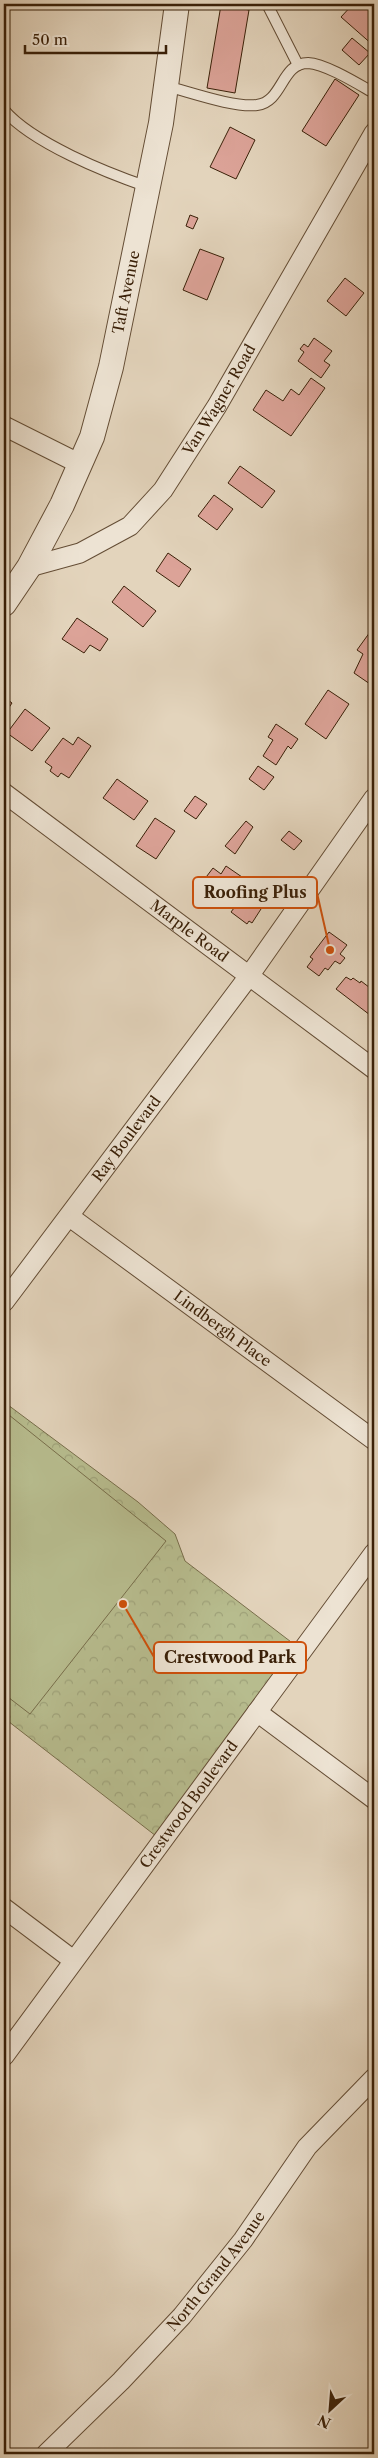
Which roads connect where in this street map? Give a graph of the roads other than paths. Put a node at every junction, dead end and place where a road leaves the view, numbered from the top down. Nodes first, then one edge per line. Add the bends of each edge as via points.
1 (178, 4) edge
2 (267, 4) edge
3 (298, 65) junction
4 (166, 86) junction
5 (374, 93) edge
6 (4, 110) edge
7 (374, 133) edge
8 (148, 187) junction
9 (4, 426) edge
10 (80, 464) junction
11 (29, 567) junction
12 (4, 604) edge
13 (4, 793) edge
14 (374, 798) edge
15 (249, 976) junction
16 (374, 1069) edge
17 (70, 1217) junction
18 (4, 1302) edge
19 (374, 1440) edge
20 (374, 1553) edge
21 (256, 1712) junction
22 (374, 1799) edge
23 (4, 1908) edge
24 (73, 1960) junction
25 (4, 2056) edge
26 (374, 2078) edge
27 (46, 2454) edge

1 - 4 street, Taft Avenue
2 - 3 lane
3 - 4 lane via 287,75 273,97 258,105 240,104
3 - 5 lane via 309,63
4 - 8 street, Taft Avenue
6 - 8 lane via 24,128 106,173
7 - 11 street, Van Wagner Road via 217,406 163,490 130,526 80,553
8 - 10 street, Taft Avenue via 111,367 92,437
9 - 10 street
10 - 11 street, Taft Avenue
11 - 12 street
13 - 15 street, Marple Road
14 - 15 street, Ray Boulevard
15 - 16 street, Marple Road
15 - 17 street, Ray Boulevard
17 - 18 street, Ray Boulevard
17 - 19 street, Lindbergh Place
20 - 21 street, Crestwood Boulevard
21 - 22 street
21 - 24 street, Crestwood Boulevard
23 - 24 street
24 - 25 street, Crestwood Boulevard
26 - 27 street, North Grand Avenue via 307,2148 243,2240 182,2316

